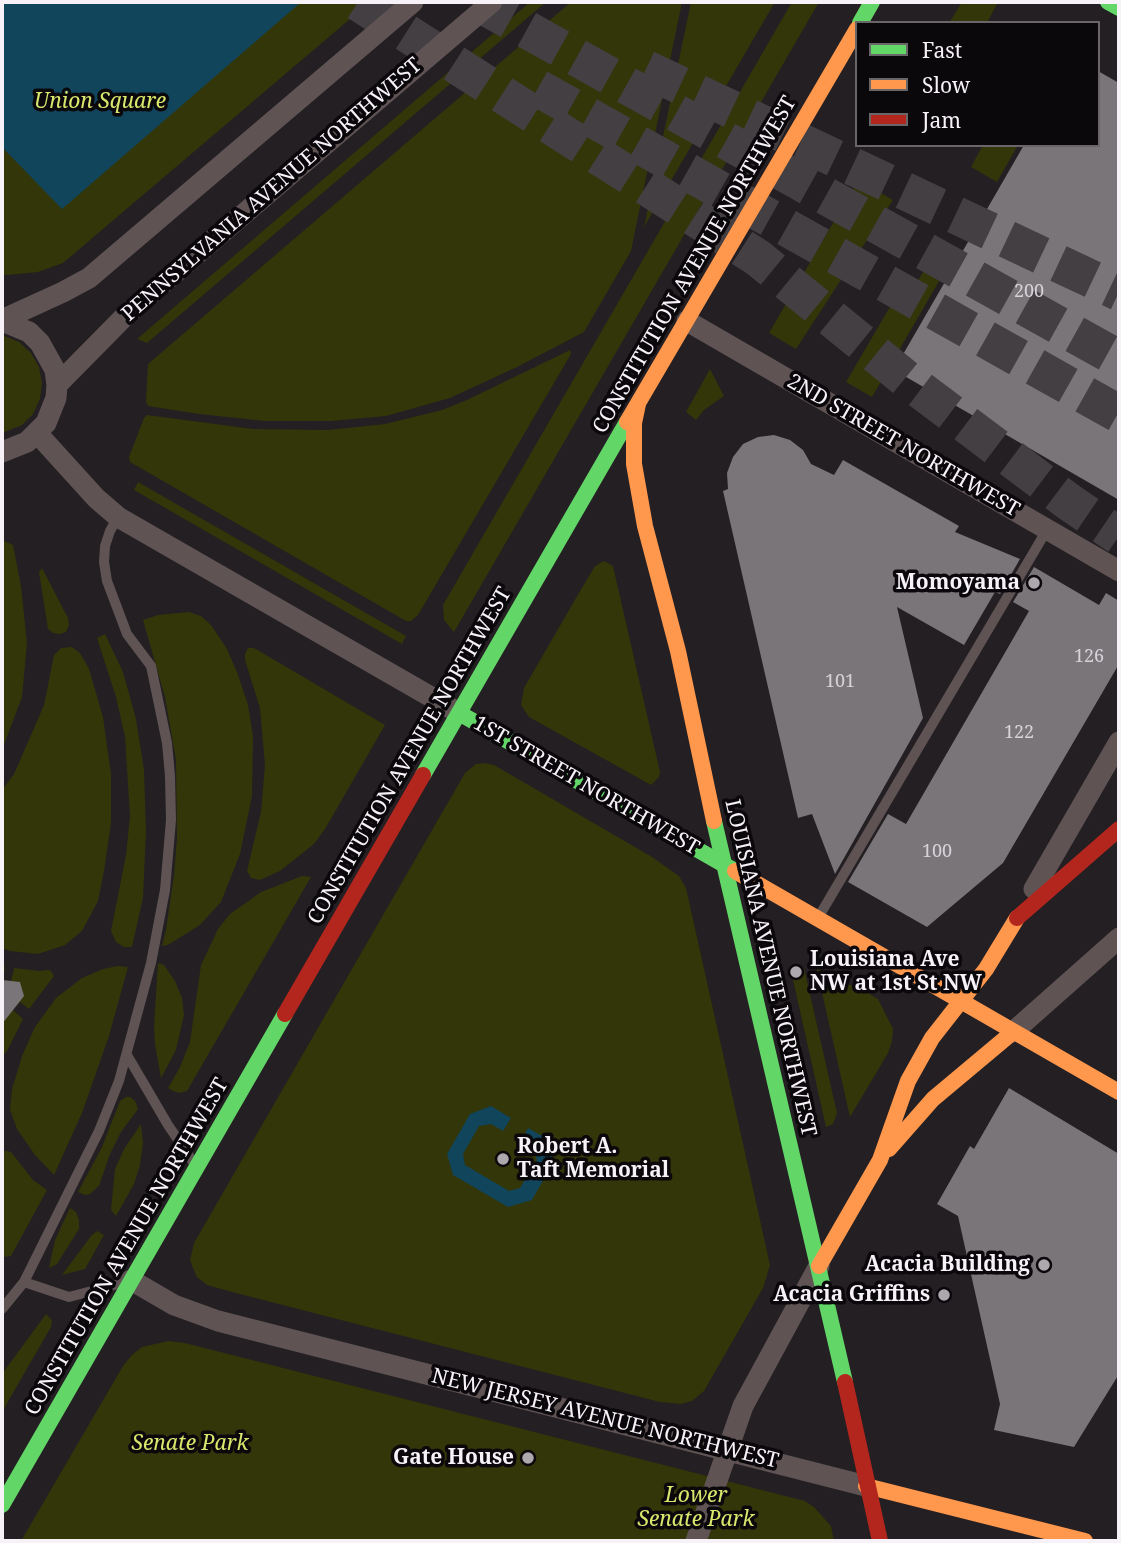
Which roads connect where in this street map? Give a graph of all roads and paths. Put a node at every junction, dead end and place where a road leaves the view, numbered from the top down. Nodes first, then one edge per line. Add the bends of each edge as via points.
1 (413, 2) edge
2 (492, 2) edge
3 (872, 2) edge
4 (1108, 2) edge
5 (1119, 8) edge
6 (861, 21) edge
7 (855, 32) edge
8 (2, 321) edge
9 (687, 321) junction
10 (57, 385) junction
11 (638, 402) junction
12 (37, 433) junction
13 (2, 452) edge
14 (118, 517) junction
15 (1048, 528) junction
16 (1119, 571) edge
17 (459, 713) junction
18 (1119, 742) edge
19 (1119, 829) edge
20 (725, 866) junction
21 (1017, 918) junction
22 (818, 919) junction
23 (1119, 938) edge
24 (960, 1001) junction
25 (1013, 1032) junction
26 (127, 1055) junction
27 (1119, 1092) edge
28 (880, 1160) junction
29 (196, 1168) junction
30 (819, 1266) junction
31 (131, 1280) junction
32 (24, 1282) junction
33 (2, 1309) edge
34 (727, 1449) junction
35 (866, 1486) junction
36 (2, 1505) edge
37 (696, 1541) edge
38 (880, 1541) edge
39 (1085, 1541) edge

1 - 8 street via 89,278
2 - 10 street, PENNSYLVANIA AVENUE NORTHWEST via 129,312
3 - 6 main road
4 - 5 main road
7 - 9 main road, CONSTITUTION AVENUE NORTHWEST
8 - 10 street via 22,328 40,342 55,370
9 - 11 main road, CONSTITUTION AVENUE NORTHWEST
9 - 15 street, 2ND STREET NORTHWEST
10 - 12 street via 52,411
11 - 17 main road, CONSTITUTION AVENUE NORTHWEST
11 - 20 main road, LOUISIANA AVENUE NORTHWEST via 633,446 636,481
12 - 13 street
12 - 14 street, 1ST STREET NORTHWEST
14 - 17 street, 1ST STREET NORTHWEST
14 - 26 lane via 105,546 107,580 127,634 151,666 164,724 171,820 156,942
15 - 16 street, 2ND STREET NORTHWEST
15 - 22 lane
17 - 20 main road, 1ST STREET NORTHWEST
17 - 29 main road, CONSTITUTION AVENUE NORTHWEST
18 - 21 street
19 - 21 main road
20 - 22 main road, 1ST STREET NORTHWEST
20 - 30 main road, LOUISIANA AVENUE NORTHWEST
21 - 24 main road
22 - 24 main road, 1ST STREET NORTHWEST
23 - 25 street
24 - 25 main road, 1ST STREET NORTHWEST
24 - 28 main road via 908,1081
25 - 27 main road, 1ST STREET NORTHWEST
25 - 28 main road via 933,1099
26 - 29 lane
26 - 32 lane via 99,1131
28 - 30 main road
29 - 31 main road, CONSTITUTION AVENUE NORTHWEST
30 - 34 street via 743,1406
30 - 35 main road, LOUISIANA AVENUE NORTHWEST
31 - 32 lane via 69,1297
31 - 34 street, NEW JERSEY AVENUE NORTHWEST via 174,1305 218,1321
31 - 36 main road, CONSTITUTION AVENUE NORTHWEST
32 - 33 lane
34 - 35 street, NEW JERSEY AVENUE NORTHWEST
34 - 37 street
35 - 38 main road, LOUISIANA AVENUE NORTHWEST
35 - 39 main road, NEW JERSEY AVENUE NORTHWEST

